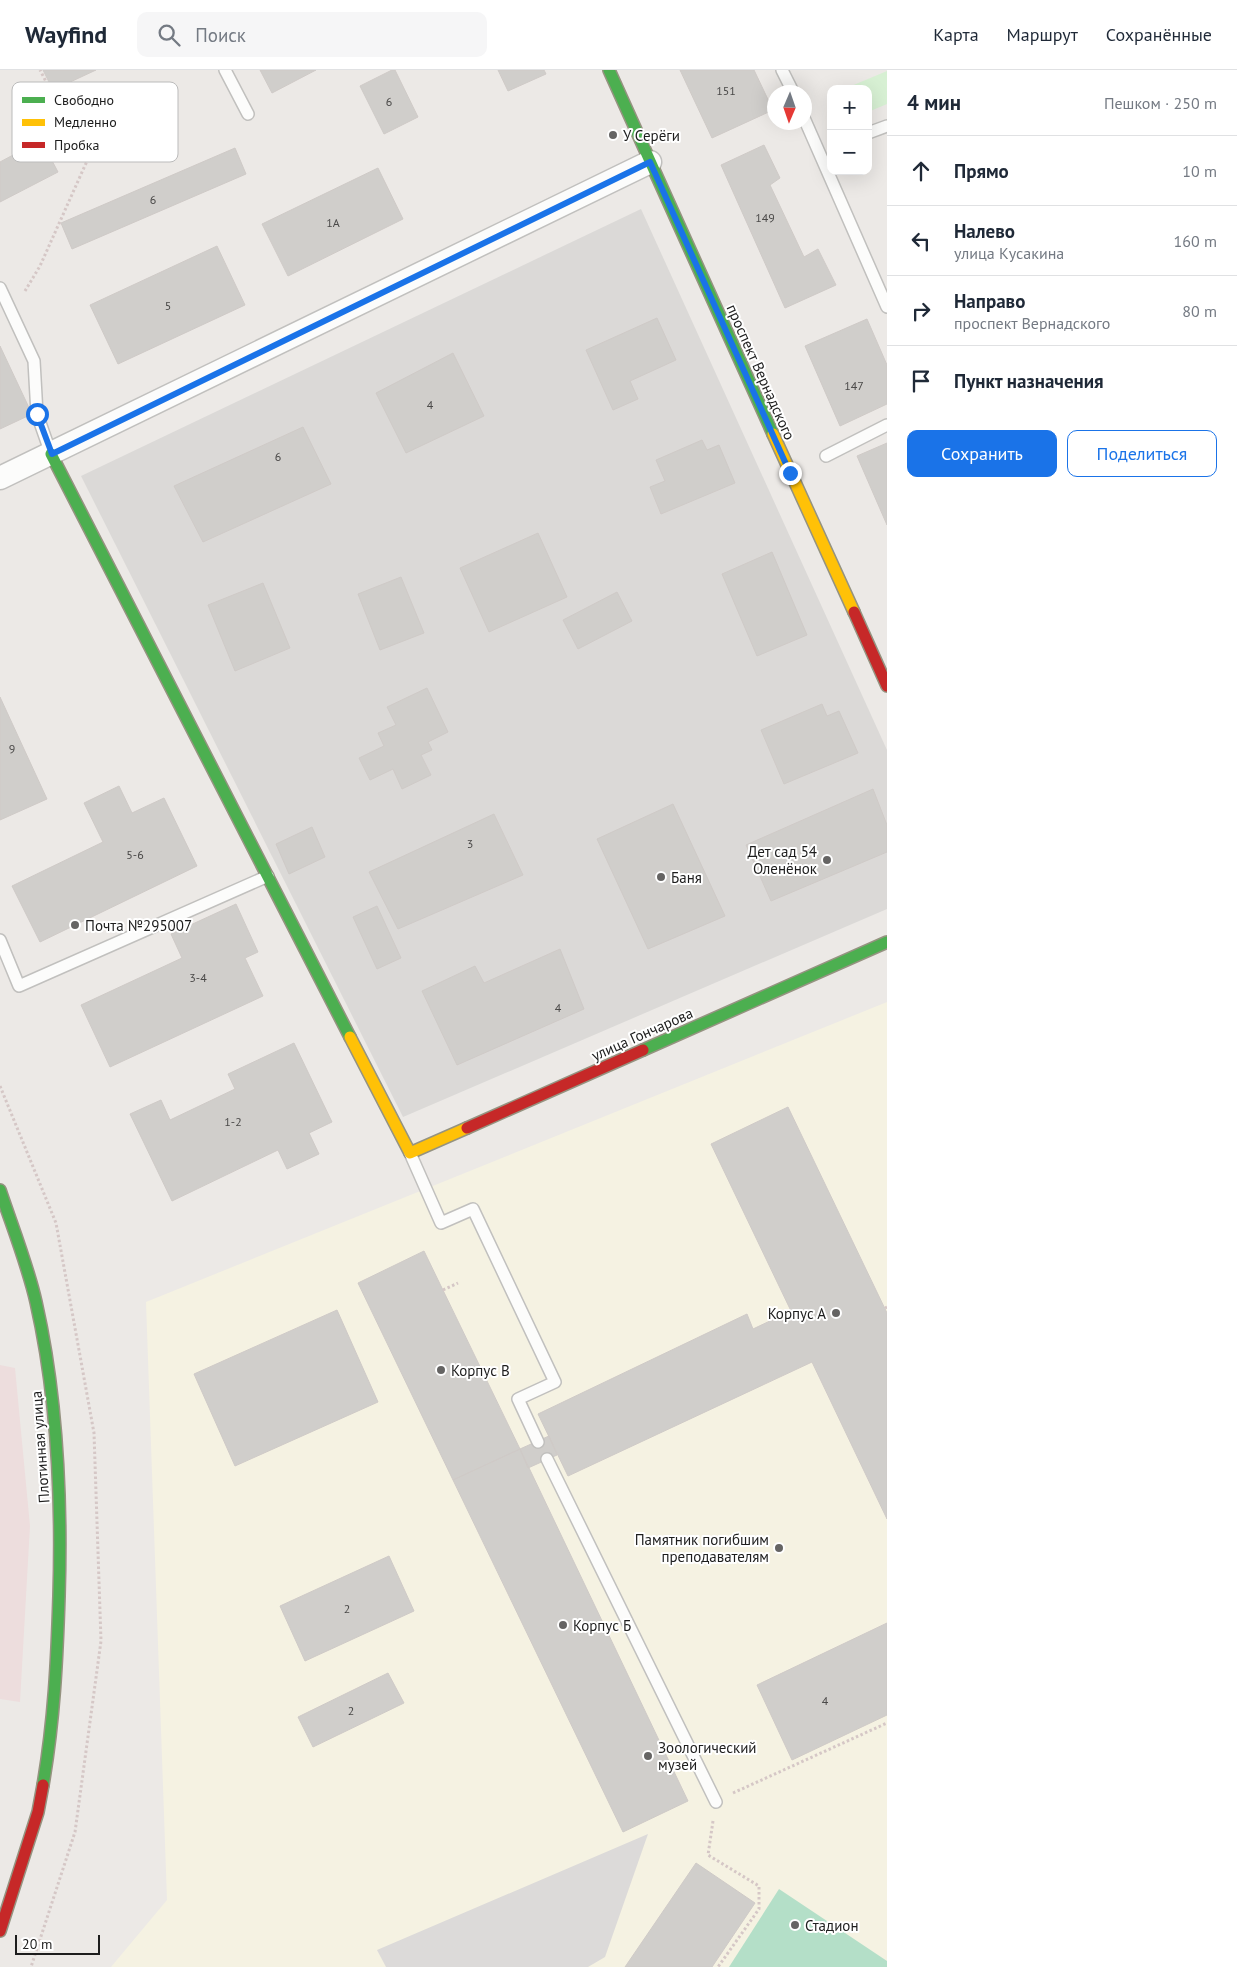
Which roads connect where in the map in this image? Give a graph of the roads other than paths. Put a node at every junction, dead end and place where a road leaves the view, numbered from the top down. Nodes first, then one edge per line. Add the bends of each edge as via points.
1 (225, 70) edge
2 (609, 70) edge
3 (782, 70) edge
4 (790, 85) edge
5 (248, 114) dead end
6 (887, 126) edge
7 (812, 130) edge
8 (872, 132) edge
9 (825, 150) edge
10 (650, 162) junction
11 (0, 288) edge
12 (887, 307) edge
13 (887, 426) edge
14 (52, 454) junction
15 (826, 456) dead end
16 (0, 478) edge
17 (887, 686) edge
18 (268, 876) junction
19 (0, 940) edge
20 (887, 942) edge
21 (410, 1153) junction
22 (0, 1190) edge
23 (538, 1442) dead end
24 (547, 1459) dead end
25 (716, 1802) road end
26 (0, 1931) edge

1 - 5 lane
2 - 10 main road, проспект Вернадского
3 - 4 lane
6 - 8 lane
7 - 9 lane
9 - 12 lane
10 - 14 street
10 - 17 main road, проспект Вернадского
11 - 14 lane via 34,361 37,414
13 - 15 lane
14 - 16 street
14 - 18 main road
18 - 19 lane via 19,986
18 - 21 main road
20 - 21 main road, улица Гончарова
21 - 23 lane via 441,1223 473,1209 555,1382 518,1399
22 - 26 main road, Плотинная улица via 36,1301 55,1408 61,1533 57,1679 51,1740 38,1812
24 - 25 lane

